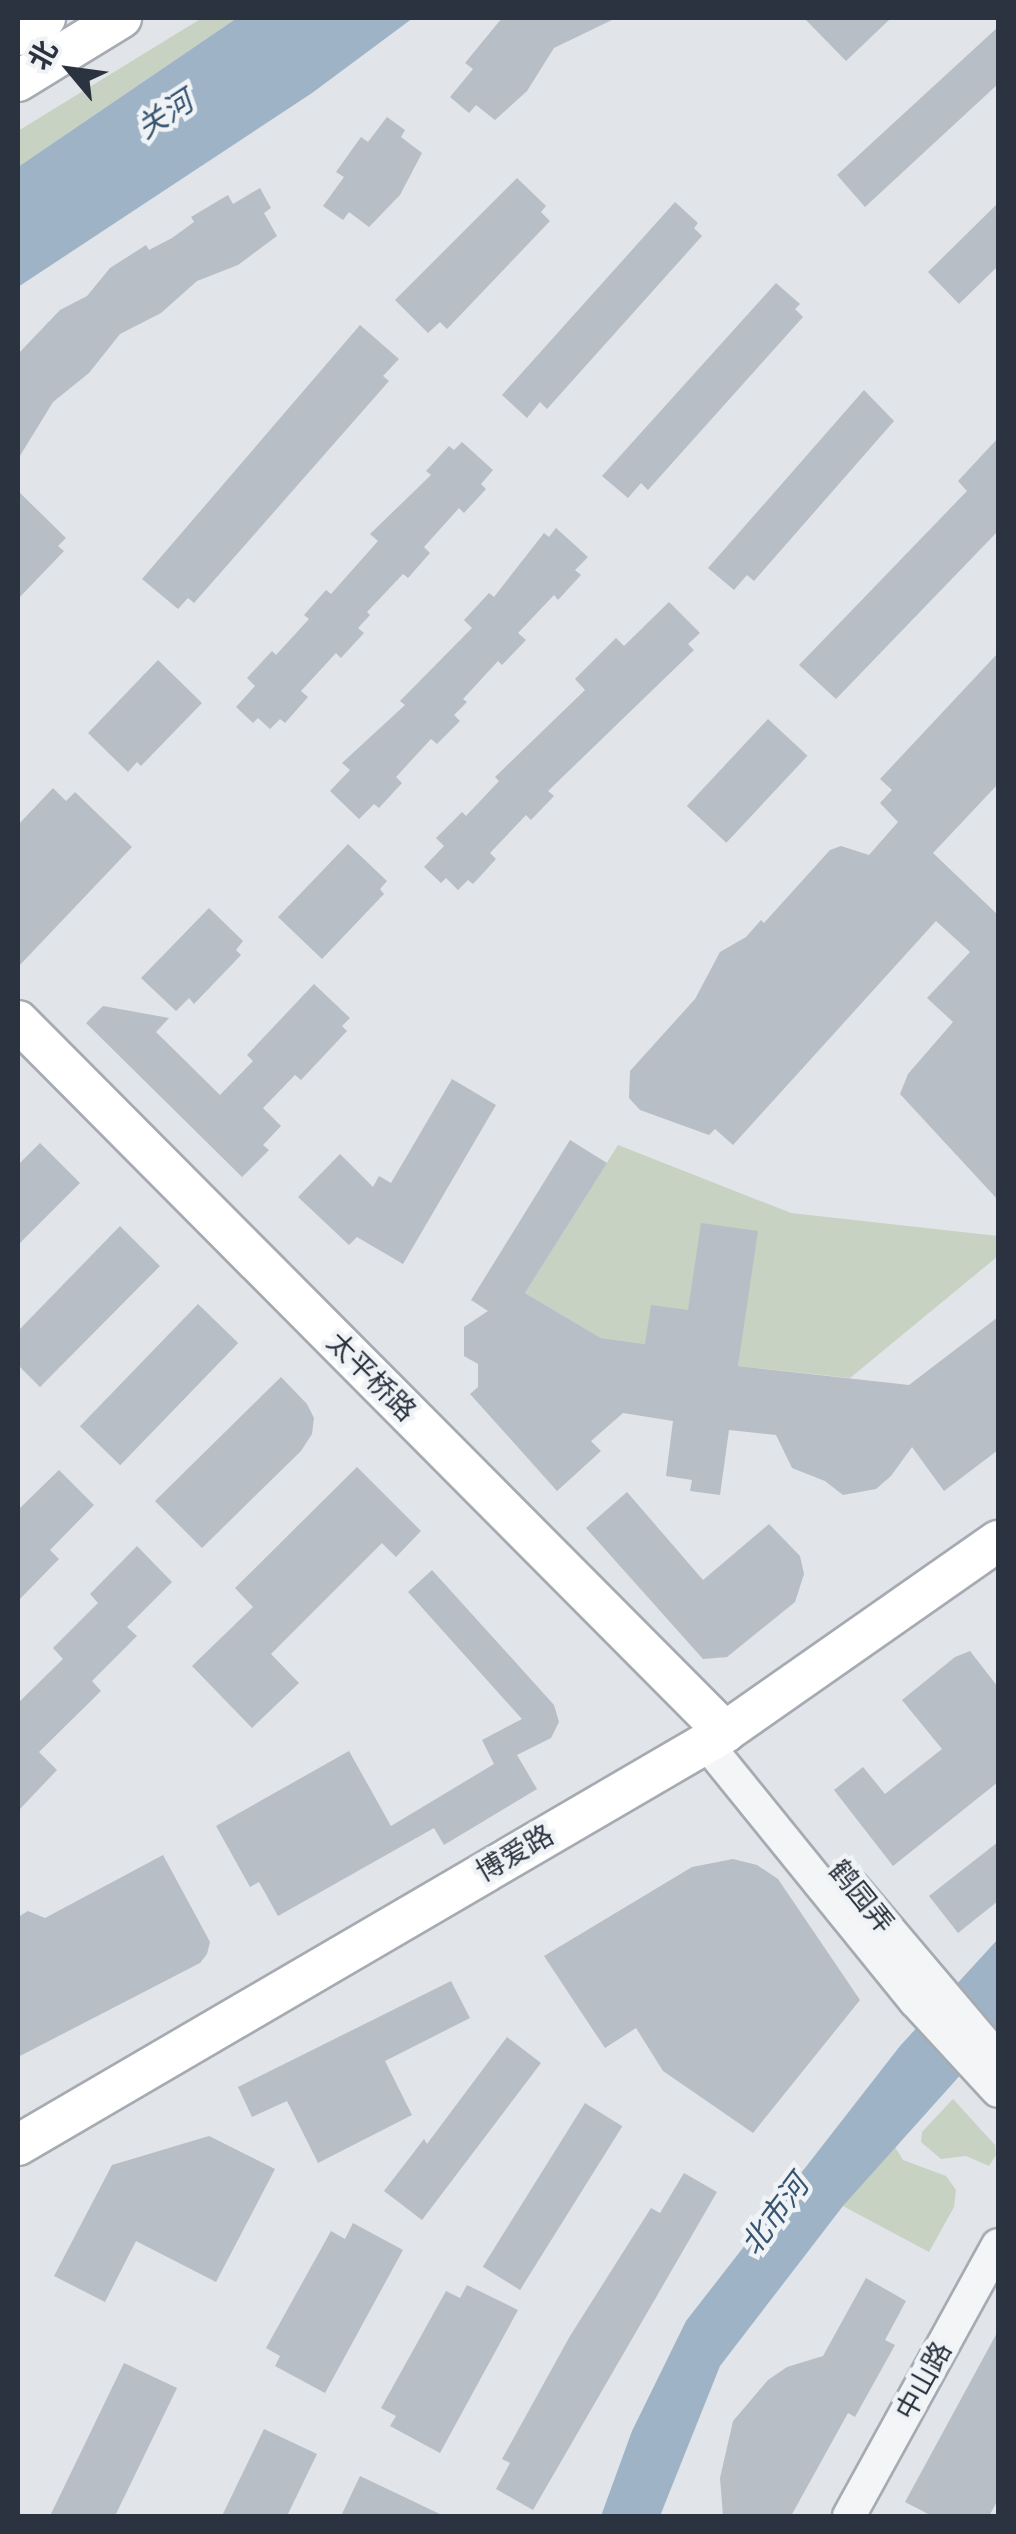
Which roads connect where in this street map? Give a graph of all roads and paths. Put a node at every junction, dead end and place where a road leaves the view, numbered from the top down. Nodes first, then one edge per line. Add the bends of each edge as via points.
1 (45, 18) edge
2 (121, 18) edge
3 (18, 35) edge
4 (18, 82) edge
5 (18, 1022) edge
6 (18, 1052) edge
7 (998, 1541) edge
8 (716, 1738) junction
9 (991, 2068) edge
10 (18, 2145) edge
11 (998, 2245) edge
12 (849, 2516) edge

1 - 3 main road
2 - 4 main road
5 - 8 main road, 太平桥路
6 - 8 main road via 466,1512
7 - 8 main road, 博爱路
8 - 9 street, 鹤园弄
8 - 10 main road, 博爱路
11 - 12 street, 中山路

